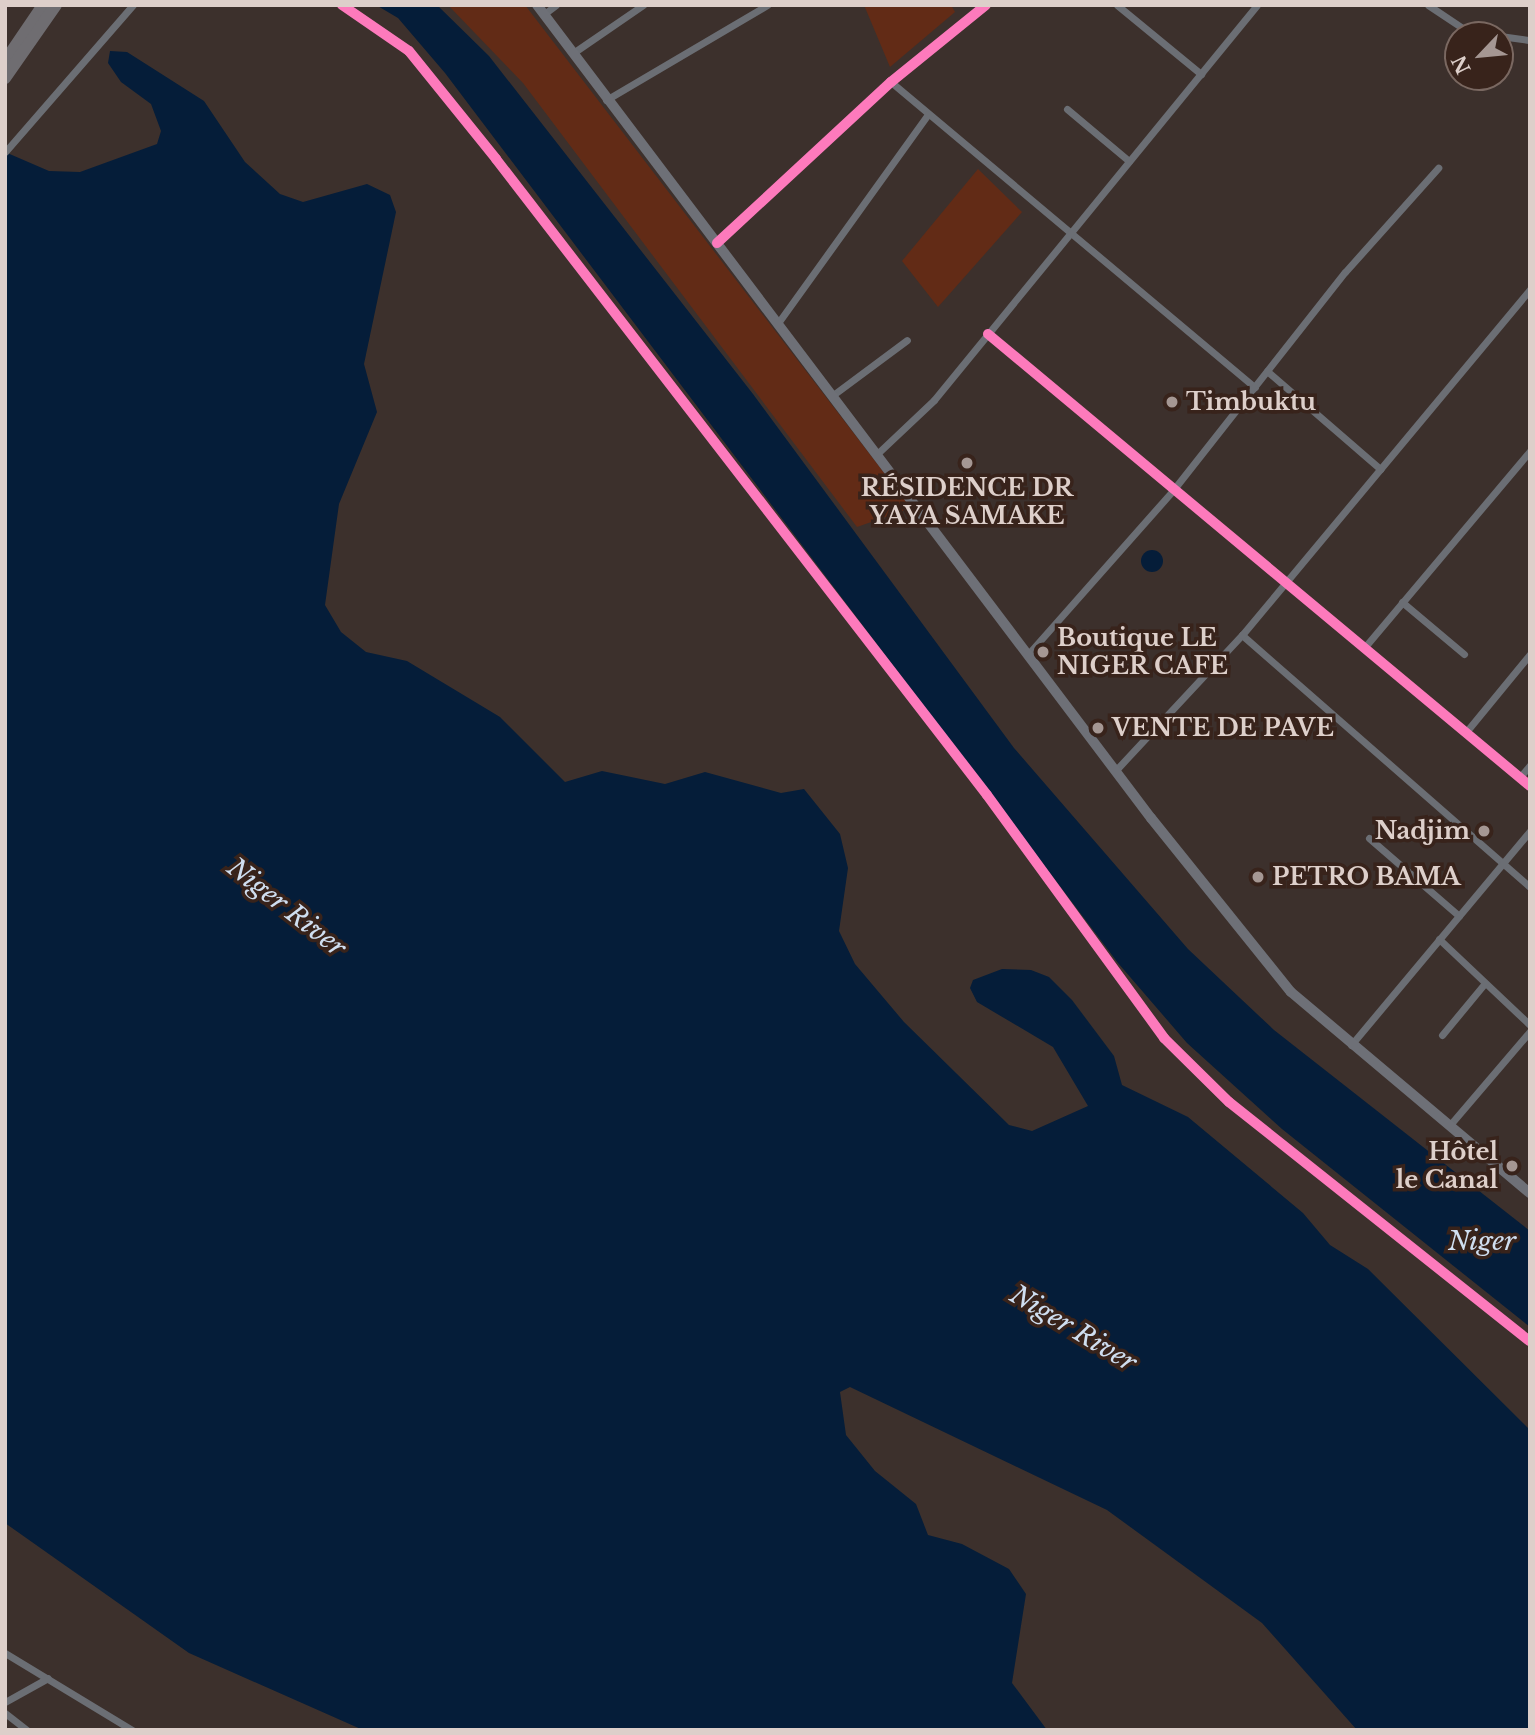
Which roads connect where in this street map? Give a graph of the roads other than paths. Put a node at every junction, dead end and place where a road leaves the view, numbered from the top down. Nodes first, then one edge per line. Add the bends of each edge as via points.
1 (43, 5) edge
2 (56, 5) edge
3 (133, 5) edge
4 (342, 5) edge
5 (556, 5) edge
6 (643, 5) edge
7 (767, 5) edge
8 (969, 5) edge
9 (986, 5) edge
10 (1117, 5) edge
11 (1257, 5) edge
12 (1428, 5) edge
13 (540, 10) edge
14 (976, 13) junction
15 (1452, 21) edge
16 (573, 53) junction
17 (5, 61) edge
18 (1200, 74) junction
19 (5, 78) edge
20 (891, 82) junction
21 (606, 100) junction
22 (1067, 109) dead end
23 (928, 114) junction
24 (5, 152) edge
25 (1129, 161) junction
26 (1438, 168) dead end
27 (1069, 234) junction
28 (718, 243) junction
29 (1530, 289) edge
30 (778, 323) junction
31 (988, 334) junction
32 (907, 340) dead end
33 (1268, 371) junction
34 (1255, 387) junction
35 (833, 395) junction
36 (1530, 451) edge
37 (877, 453) junction
38 (1380, 469) junction
39 (1174, 489) junction
40 (1286, 582) junction
41 (1402, 602) junction
42 (1242, 635) junction
43 (1364, 648) junction
44 (1030, 652) junction
45 (1464, 654) dead end
46 (1530, 654) edge
47 (1466, 732) junction
48 (1530, 765) edge
49 (1116, 770) junction
50 (1520, 777) junction
51 (1530, 786) edge
52 (1530, 831) edge
53 (1369, 838) dead end
54 (1503, 864) junction
55 (1530, 887) edge
56 (1459, 916) junction
57 (1439, 939) junction
58 (1485, 983) junction
59 (1530, 1025) edge
60 (1530, 1031) edge
61 (1442, 1035) dead end
62 (1350, 1046) junction
63 (1448, 1126) junction
64 (1530, 1193) edge
65 (1530, 1340) edge
66 (5, 1654) edge
67 (48, 1678) junction
68 (5, 1702) edge
69 (5, 1713) edge
70 (27, 1730) edge
71 (132, 1730) edge

1 - 17 main road
2 - 19 main road
3 - 24 street
4 - 65 street via 409,51 461,116 986,795 1164,1038 1229,1102
5 - 13 street
6 - 16 street
7 - 21 street
8 - 14 street
9 - 14 street
10 - 18 street
11 - 18 street
12 - 15 street
13 - 16 main road
14 - 20 street
16 - 21 main road
18 - 25 street
20 - 23 street
20 - 28 street
21 - 28 main road
22 - 25 street
23 - 27 street
23 - 30 street
25 - 27 street
26 - 33 street
27 - 31 street
27 - 34 street
28 - 30 main road
29 - 38 street
30 - 35 main road
31 - 37 street via 933,400
31 - 39 street
32 - 35 street
33 - 34 street
33 - 38 street
34 - 39 street
35 - 37 main road
36 - 41 street
37 - 44 main road
38 - 40 street
39 - 40 street
39 - 44 street
40 - 42 street
40 - 43 street
41 - 43 street
41 - 45 street
42 - 49 street
42 - 54 street
43 - 47 street
44 - 49 main road
46 - 47 street
47 - 50 street
48 - 50 street
49 - 62 main road via 1291,992
50 - 51 street
52 - 54 street
53 - 56 street
54 - 55 street
54 - 56 street
56 - 57 street
57 - 58 street
57 - 62 street
58 - 59 street
58 - 61 street
60 - 63 street
62 - 63 main road
63 - 64 main road
66 - 67 street
67 - 68 street
67 - 71 street
69 - 70 street

